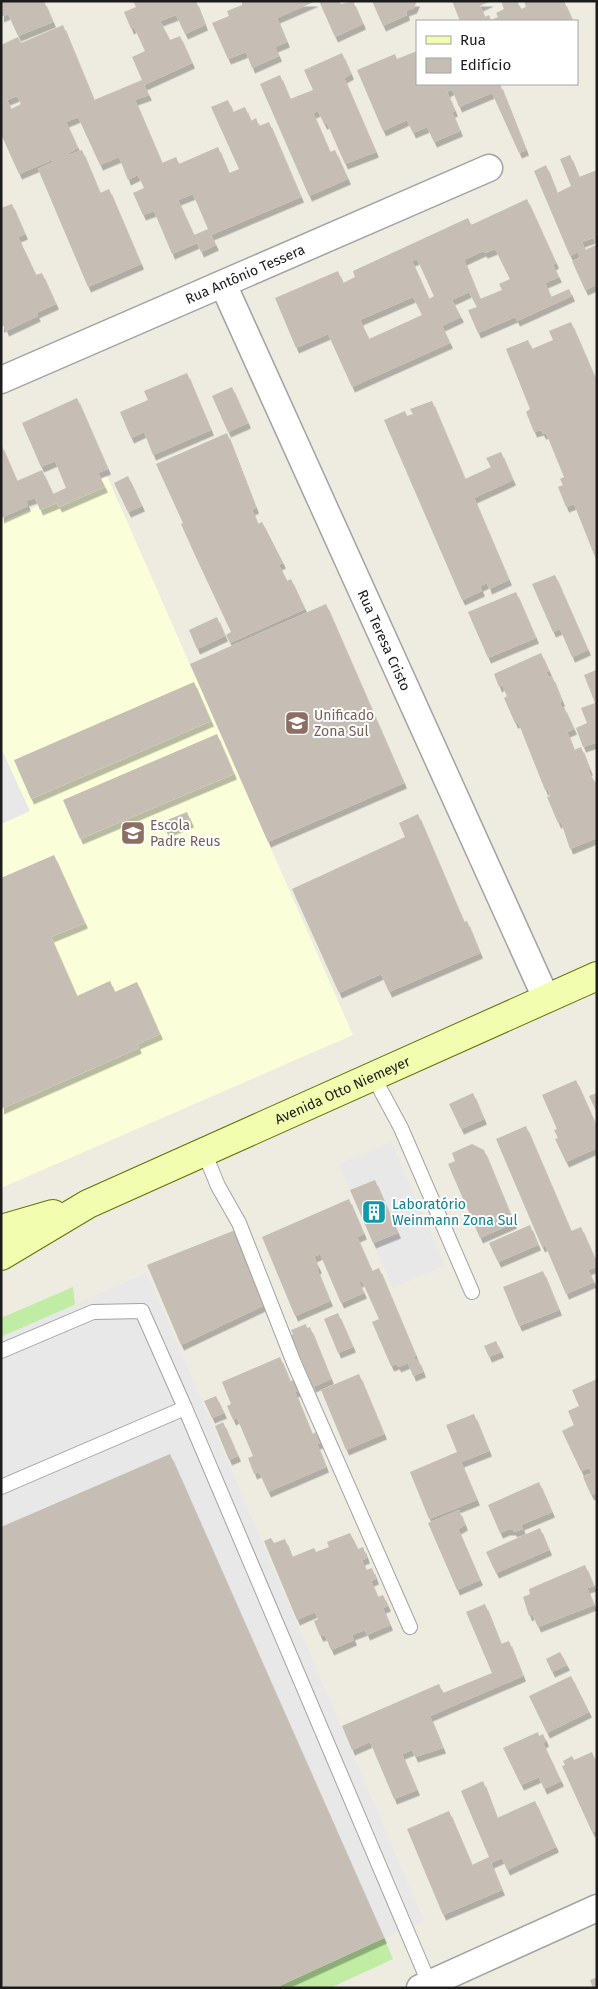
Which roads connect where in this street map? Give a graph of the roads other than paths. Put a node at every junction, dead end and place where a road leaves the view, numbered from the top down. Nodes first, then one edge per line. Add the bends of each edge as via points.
1 (489, 168) dead end
2 (223, 284) junction
3 (1, 380) edge
4 (597, 976) edge
5 (546, 998) junction
6 (373, 1076) junction
7 (204, 1152) junction
8 (88, 1204) junction
9 (1, 1229) edge
10 (1, 1256) edge
11 (472, 1292) dead end
12 (1, 1352) edge
13 (185, 1408) junction
14 (1, 1487) edge
15 (410, 1627) dead end
16 (597, 1908) edge
17 (424, 1985) edge

1 - 2 street, Rua Antônio Tessera
2 - 3 street, Rua Antônio Tessera
2 - 5 street, Rua Teresa Cristo
4 - 5 main road, Avenida Otto Niemeyer
5 - 6 main road, Avenida Otto Niemeyer
6 - 7 main road, Avenida Otto Niemeyer
6 - 11 lane via 401,1128
7 - 8 main road, Avenida Otto Niemeyer
7 - 15 lane via 238,1223 294,1363
8 - 9 main road, Avenida Otto Niemeyer
8 - 10 main road, Avenida Otto Niemeyer
12 - 13 lane via 93,1312 142,1311
13 - 14 lane
13 - 17 lane
16 - 17 street

